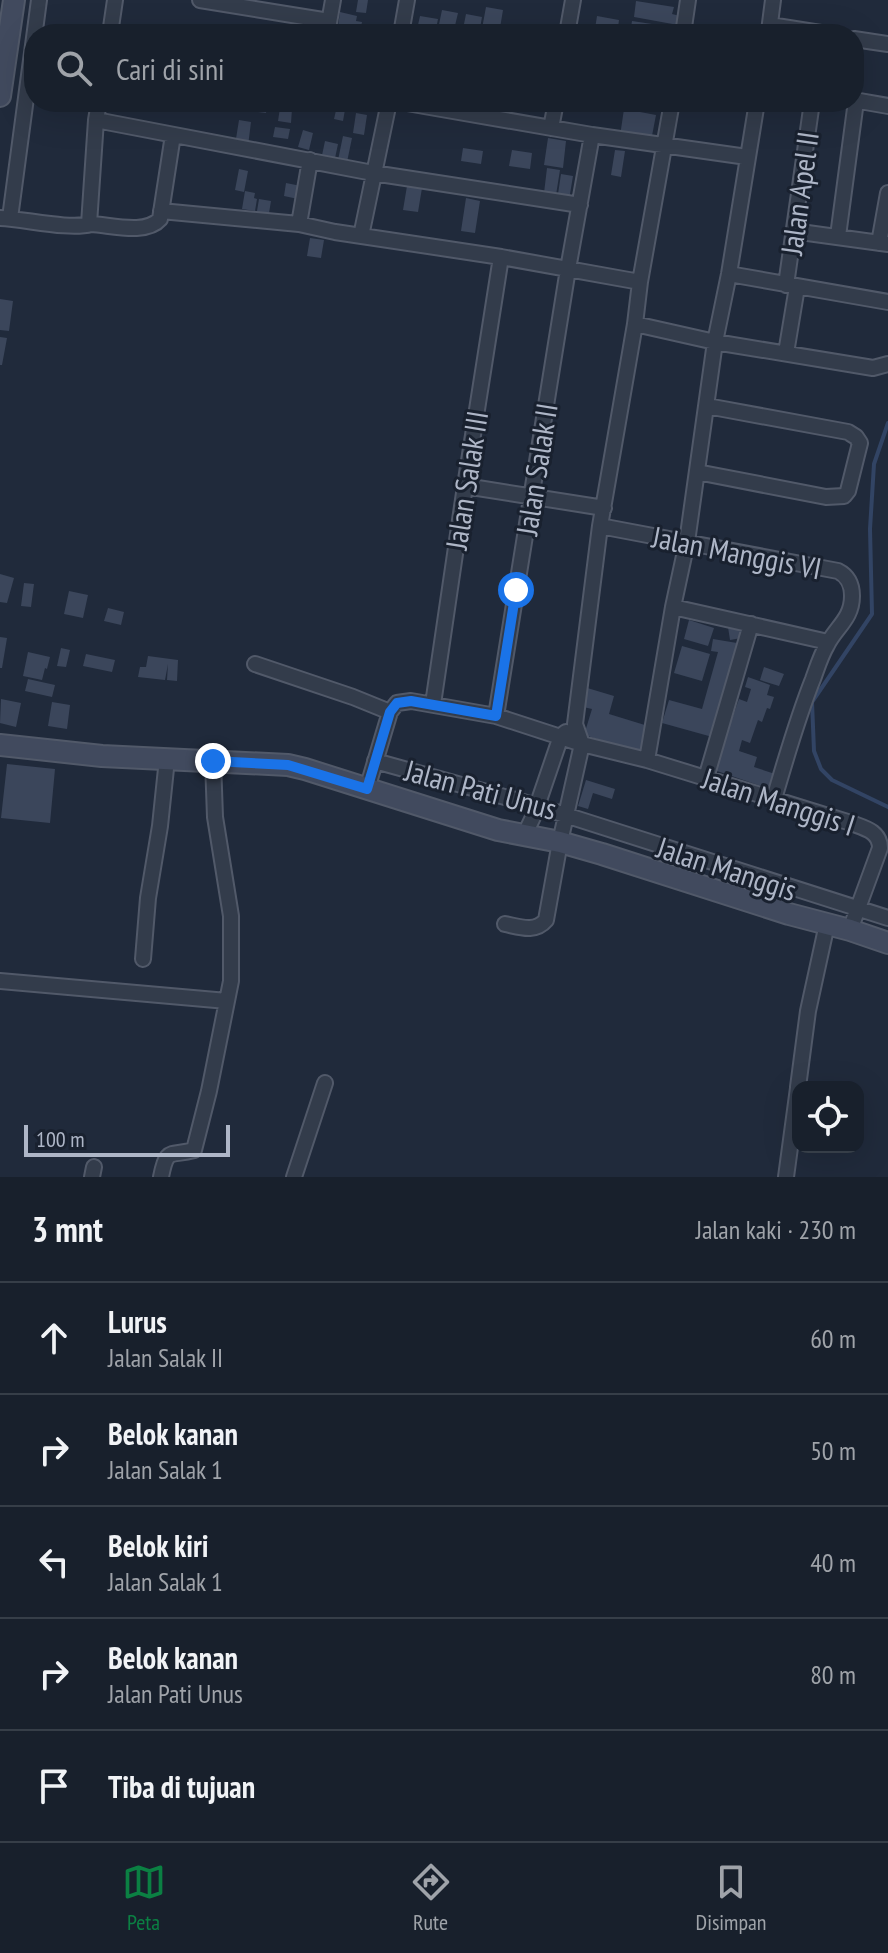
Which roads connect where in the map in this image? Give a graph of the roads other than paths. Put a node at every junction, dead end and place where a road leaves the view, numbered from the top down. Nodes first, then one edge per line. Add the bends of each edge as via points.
1 (14, 0) edge
2 (39, 0) edge
3 (115, 0) edge
4 (200, 0) edge
5 (333, 0) edge
6 (407, 0) edge
7 (573, 0) edge
8 (688, 0) edge
9 (773, 0) edge
10 (36, 24) edge
11 (111, 24) edge
12 (310, 24) edge
13 (329, 24) edge
14 (403, 24) edge
15 (569, 24) edge
16 (684, 24) edge
17 (770, 24) edge
18 (8, 37) junction
19 (24, 40) edge
20 (864, 40) edge
21 (888, 44) edge
22 (0, 96) edge
23 (24, 99) edge
24 (864, 102) edge
25 (888, 106) edge
26 (97, 112) edge
27 (387, 112) edge
28 (459, 112) edge
29 (554, 112) edge
30 (670, 112) edge
31 (755, 112) edge
32 (811, 112) edge
33 (854, 112) edge
34 (96, 120) junction
35 (551, 128) junction
36 (173, 135) junction
37 (592, 135) junction
38 (665, 145) junction
39 (747, 157) junction
40 (310, 160) junction
41 (373, 173) junction
42 (888, 193) edge
43 (580, 205) junction
44 (161, 211) junction
45 (5, 218) edge
46 (89, 224) junction
47 (299, 224) junction
48 (793, 231) junction
49 (361, 236) junction
50 (838, 236) junction
51 (883, 244) edge
52 (501, 257) junction
53 (568, 269) junction
54 (729, 274) junction
55 (640, 282) junction
56 (791, 286) junction
57 (888, 302) edge
58 (635, 324) junction
59 (715, 342) junction
60 (786, 353) junction
61 (888, 364) edge
62 (707, 406) junction
63 (697, 472) junction
64 (465, 486) junction
65 (532, 496) junction
66 (604, 508) junction
67 (600, 526) junction
68 (687, 542) junction
69 (673, 607) junction
70 (751, 624) junction
71 (828, 642) junction
72 (255, 664) dead end
73 (433, 704) junction
74 (390, 712) junction
75 (496, 716) junction
76 (575, 724) junction
77 (561, 736) junction
78 (582, 744) junction
79 (0, 745) edge
80 (167, 759) junction
81 (647, 760) junction
82 (213, 761) junction
83 (371, 775) junction
84 (706, 778) junction
85 (774, 799) junction
86 (531, 820) junction
87 (563, 830) junction
88 (888, 918) edge
89 (854, 920) junction
90 (505, 924) dead end
91 (827, 924) junction
92 (888, 943) edge
93 (143, 959) dead end
94 (0, 981) edge
95 (227, 1001) junction
96 (799, 1081) edge
97 (325, 1083) dead end
98 (792, 1132) edge
99 (161, 1177) edge
100 (294, 1177) edge
101 (786, 1177) edge

1 - 18 main road
2 - 10 street
3 - 11 street
4 - 12 street
5 - 13 street
6 - 14 street
7 - 15 street
8 - 16 street
9 - 17 street
18 - 19 street
18 - 22 main road
20 - 21 street
23 - 45 street
24 - 25 street
26 - 34 street
27 - 41 street
28 - 35 street
29 - 35 street
30 - 38 street
31 - 39 street
32 - 48 street, Jalan Apel II
33 - 50 street
34 - 36 street
34 - 46 street
35 - 37 street
36 - 40 street
36 - 44 street
37 - 38 street
37 - 43 street, Jalan Salak II
38 - 39 street
38 - 55 street
39 - 54 street
40 - 41 street
40 - 47 street
41 - 43 street
41 - 49 street
42 - 51 street
43 - 53 street, Jalan Salak II
44 - 46 street via 158,222 147,228
44 - 47 street
45 - 46 street
47 - 49 street
48 - 50 street
48 - 56 street, Jalan Apel II
49 - 52 street
50 - 51 street
52 - 53 street
52 - 64 street, Jalan Salak III
53 - 55 street
53 - 65 street, Jalan Salak II
54 - 56 street
54 - 59 street
55 - 58 street
56 - 57 street
56 - 60 street, Jalan Apel II
58 - 59 street
58 - 66 street
59 - 60 street
59 - 62 street
60 - 61 street via 873,368
62 - 63 street
62 - 63 street via 848,432 860,443 848,491 839,498
63 - 68 street
64 - 65 street
64 - 73 street, Jalan Salak III
65 - 66 street
65 - 75 street, Jalan Salak II
66 - 67 street
67 - 68 street, Jalan Manggis VI
67 - 76 street
68 - 69 street
68 - 71 street, Jalan Manggis VI via 846,575 850,612
69 - 70 street
69 - 81 street
70 - 71 street
70 - 84 street
71 - 85 street via 798,716
72 - 74 street
73 - 74 street, Jalan Manggis I via 400,701
73 - 75 street, Jalan Manggis I
74 - 83 street
75 - 77 street, Jalan Manggis I
76 - 77 street
76 - 78 street
77 - 78 street, Jalan Manggis I
77 - 86 street
78 - 81 street, Jalan Manggis I
78 - 87 street
79 - 80 main road, Jalan Pati Unus
80 - 82 main road, Jalan Pati Unus
80 - 93 street
81 - 84 street, Jalan Manggis I
82 - 83 main road, Jalan Pati Unus
82 - 95 street via 215,817 231,916
83 - 86 main road, Jalan Pati Unus
83 - 86 street, Jalan Manggis
84 - 85 street, Jalan Manggis I
85 - 89 street, Jalan Manggis I via 877,835 880,848
86 - 87 main road, Jalan Pati Unus
86 - 87 street, Jalan Manggis
87 - 89 street, Jalan Manggis
87 - 90 street via 546,920 528,929
87 - 91 main road, Jalan Pati Unus
88 - 89 street, Jalan Manggis
89 - 91 main road, Jalan Pati Unus
89 - 92 main road, Jalan Pati Unus
91 - 96 street
94 - 95 street
95 - 99 street via 194,1150 167,1156
97 - 100 street
98 - 101 street

